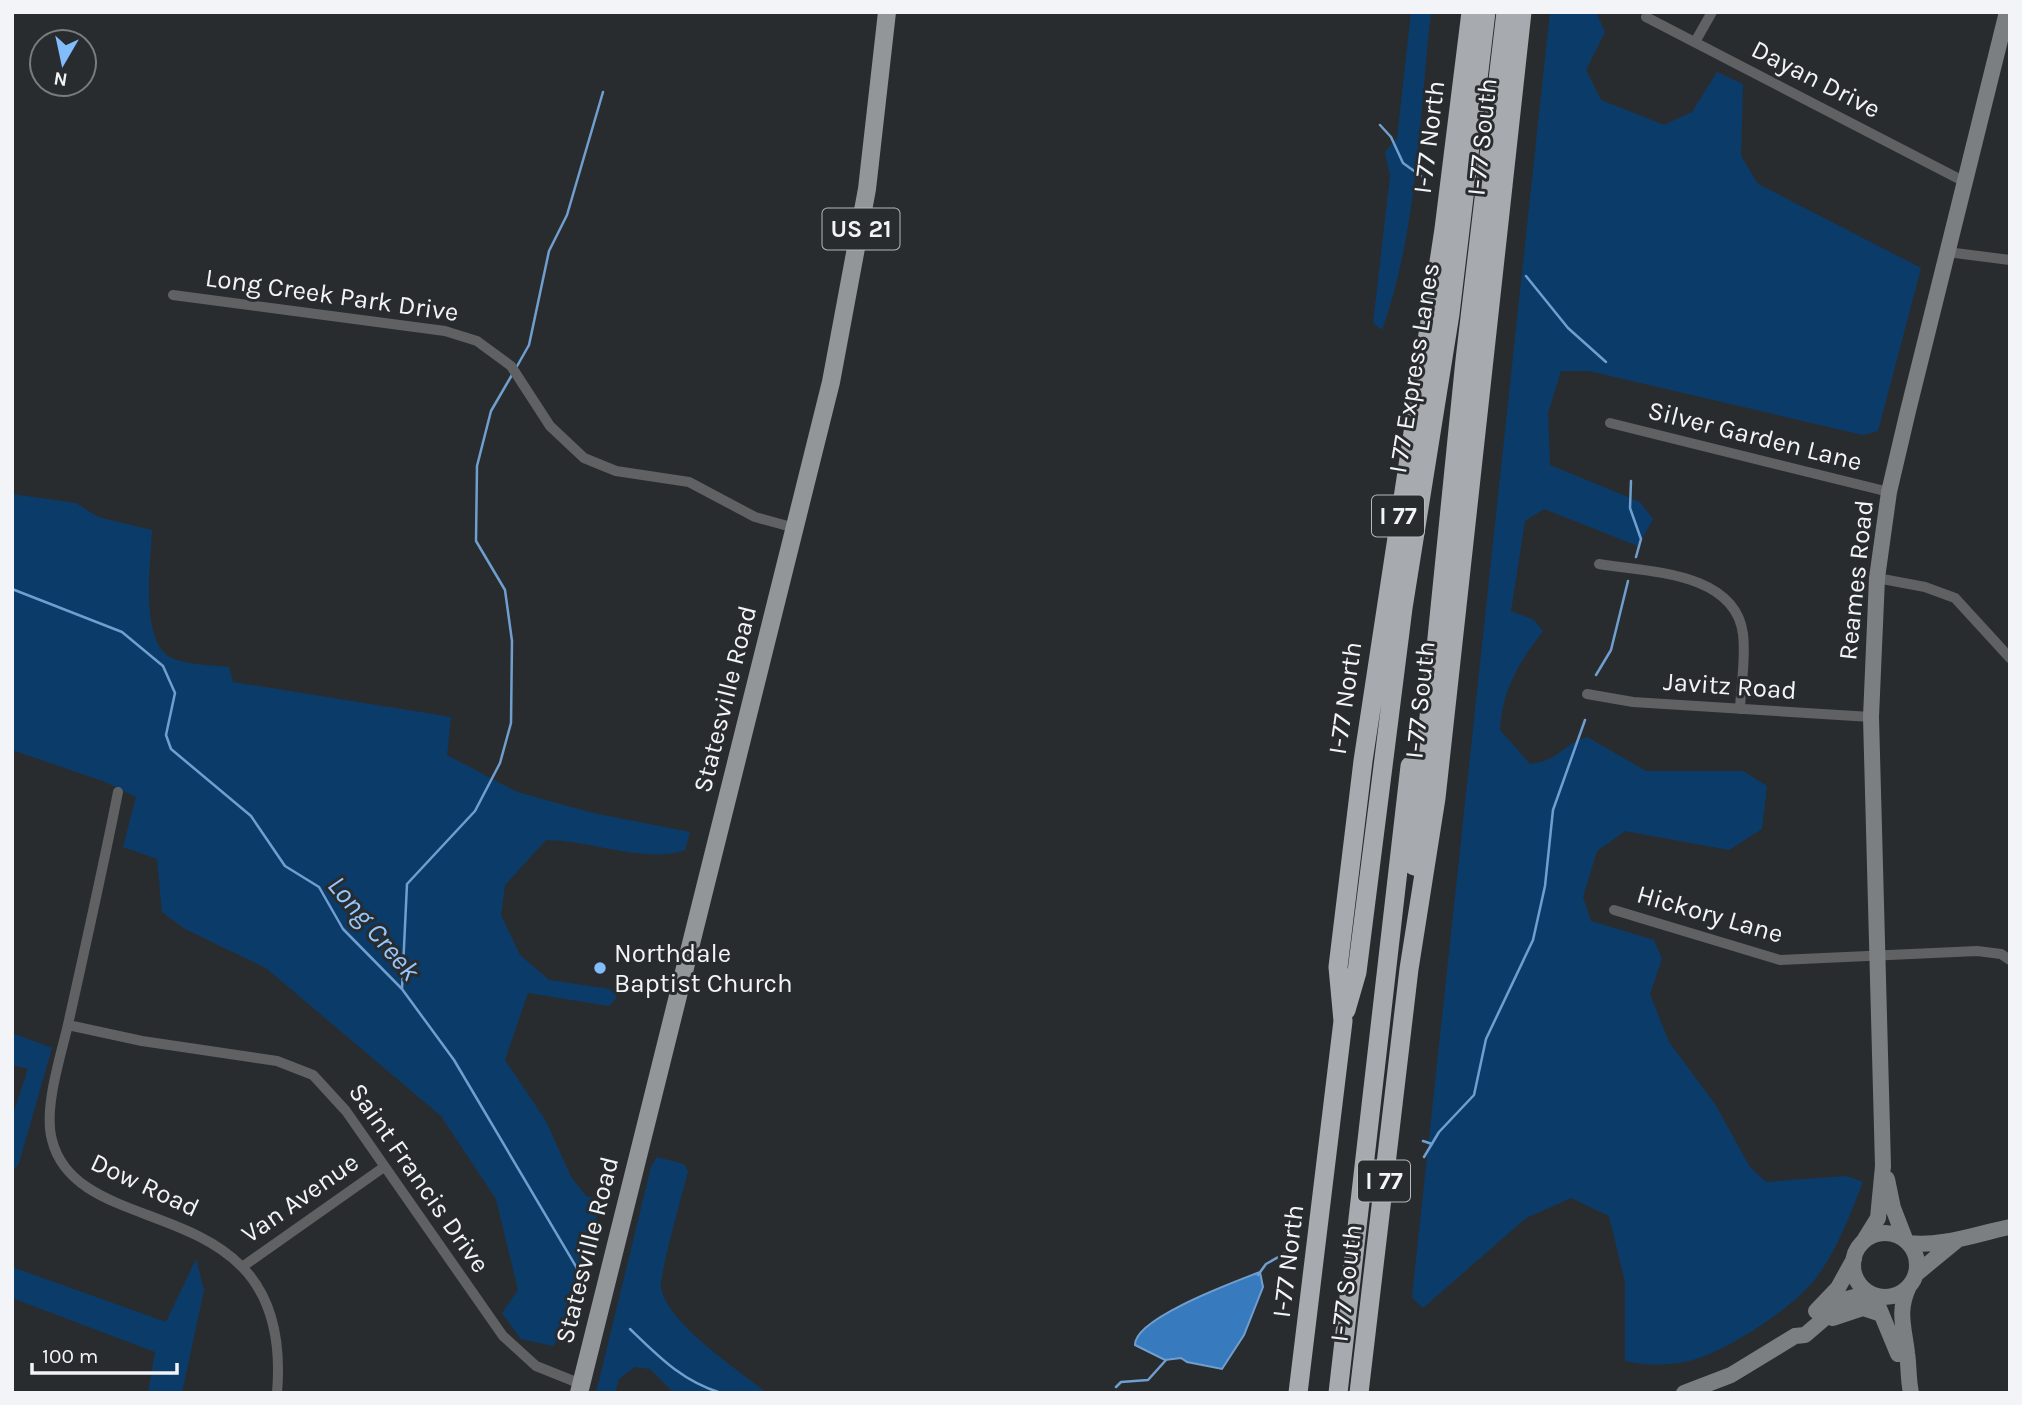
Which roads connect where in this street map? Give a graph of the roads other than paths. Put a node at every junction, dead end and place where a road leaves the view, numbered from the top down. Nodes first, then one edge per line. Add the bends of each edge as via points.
1 (887, 12) edge
2 (1471, 12) edge
3 (1486, 12) edge
4 (1506, 12) edge
5 (1522, 12) edge
6 (1712, 12) edge
7 (2007, 12) edge
8 (1646, 16) dead end
9 (1695, 42) junction
10 (1965, 182) junction
11 (1947, 252) junction
12 (2010, 260) edge
13 (173, 295) dead end
14 (1610, 423) dead end
15 (1889, 492) junction
16 (795, 528) junction
17 (1599, 564) dead end
18 (1877, 578) junction
19 (1442, 580) junction
20 (1402, 608) junction
21 (2010, 658) edge
22 (1587, 694) dead end
23 (1740, 709) junction
24 (1871, 717) junction
25 (118, 792) dead end
26 (1614, 910) dead end
27 (1878, 955) junction
28 (2010, 960) edge
29 (1409, 969) junction
30 (1343, 1021) junction
31 (68, 1025) junction
32 (1882, 1166) junction
33 (384, 1167) junction
34 (2010, 1227) edge
35 (1866, 1239) junction
36 (1906, 1241) junction
37 (1956, 1241) junction
38 (1854, 1258) junction
39 (242, 1267) junction
40 (1912, 1280) junction
41 (1871, 1294) junction
42 (1881, 1314) junction
43 (1815, 1326) junction
44 (1795, 1336) junction
45 (1906, 1368) junction
46 (1335, 1370) junction
47 (580, 1388) edge
48 (276, 1393) edge
49 (1298, 1393) edge
50 (1327, 1393) edge
51 (1338, 1393) edge
52 (1359, 1393) edge
53 (1684, 1393) edge
54 (1911, 1393) edge

1 - 16 main road, Statesville Road / US 21 via 877,120 854,273
2 - 30 highway, I-77 North / I 77 via 1442,242 1363,761 1338,967
3 - 20 highway, I 77 Express Lanes / I 77 via 1450,314
4 - 19 highway, I 77 Express Lanes / I 77
5 - 29 highway, I-77 South / I 77 via 1436,798
6 - 9 street
7 - 10 main road, Reames Road
8 - 9 street, Dayan Drive
9 - 10 street, Dayan Drive
10 - 11 main road, Reames Road
11 - 12 street
11 - 15 main road, Reames Road
13 - 16 street, Long Creek Park Drive via 445,331 477,341 511,366 550,426 584,458 616,471 689,482 755,517
14 - 15 street, Silver Garden Lane
15 - 18 main road, Reames Road
16 - 47 main road, Statesville Road / US 21
17 - 23 street via 1695,581 1718,593 1736,614 1743,634
18 - 21 street via 1955,598
18 - 24 main road, Reames Road
19 - 29 highway, I 77 Express Lanes / I 77 via 1416,824
19 - 46 highway via 1431,609 1402,814
20 - 30 highway, I 77 Express Lanes / I 77 via 1357,972
20 - 46 highway via 1406,636
22 - 23 street, Javitz Road
23 - 24 street, Javitz Road
24 - 27 main road, Reames Road
25 - 31 street, Dow Road
26 - 27 street, Hickory Lane via 1780,960
27 - 28 street, Hickory Lane via 1977,951
27 - 32 main road, Reames Road
29 - 52 highway, I-77 South / I 77
30 - 49 highway, I-77 North / I 77
31 - 33 street, Saint Francis Drive via 303,1069 329,1090
31 - 39 street, Dow Road via 50,1122 54,1149 64,1169 91,1191 196,1233
32 - 35 main road, Reames Road via 1878,1217
32 - 36 main road, Reames Road
33 - 39 street, Van Avenue
33 - 47 street, Saint Francis Drive via 514,1349
34 - 37 main road
35 - 36 main road via 1886,1232
35 - 38 main road
36 - 37 main road via 1928,1245
36 - 40 main road via 1916,1259
37 - 40 main road
38 - 41 main road via 1857,1279
38 - 44 main road via 1838,1288
39 - 48 street, Dow Road via 260,1294 273,1327 278,1359
40 - 41 main road via 1894,1296
40 - 45 main road via 1900,1310
41 - 42 main road
41 - 43 main road via 1847,1299
42 - 43 main road via 1863,1308 1850,1310
42 - 45 main road
43 - 44 main road via 1805,1335
44 - 53 main road via 1745,1368
45 - 54 main road
46 - 50 highway
46 - 51 highway

